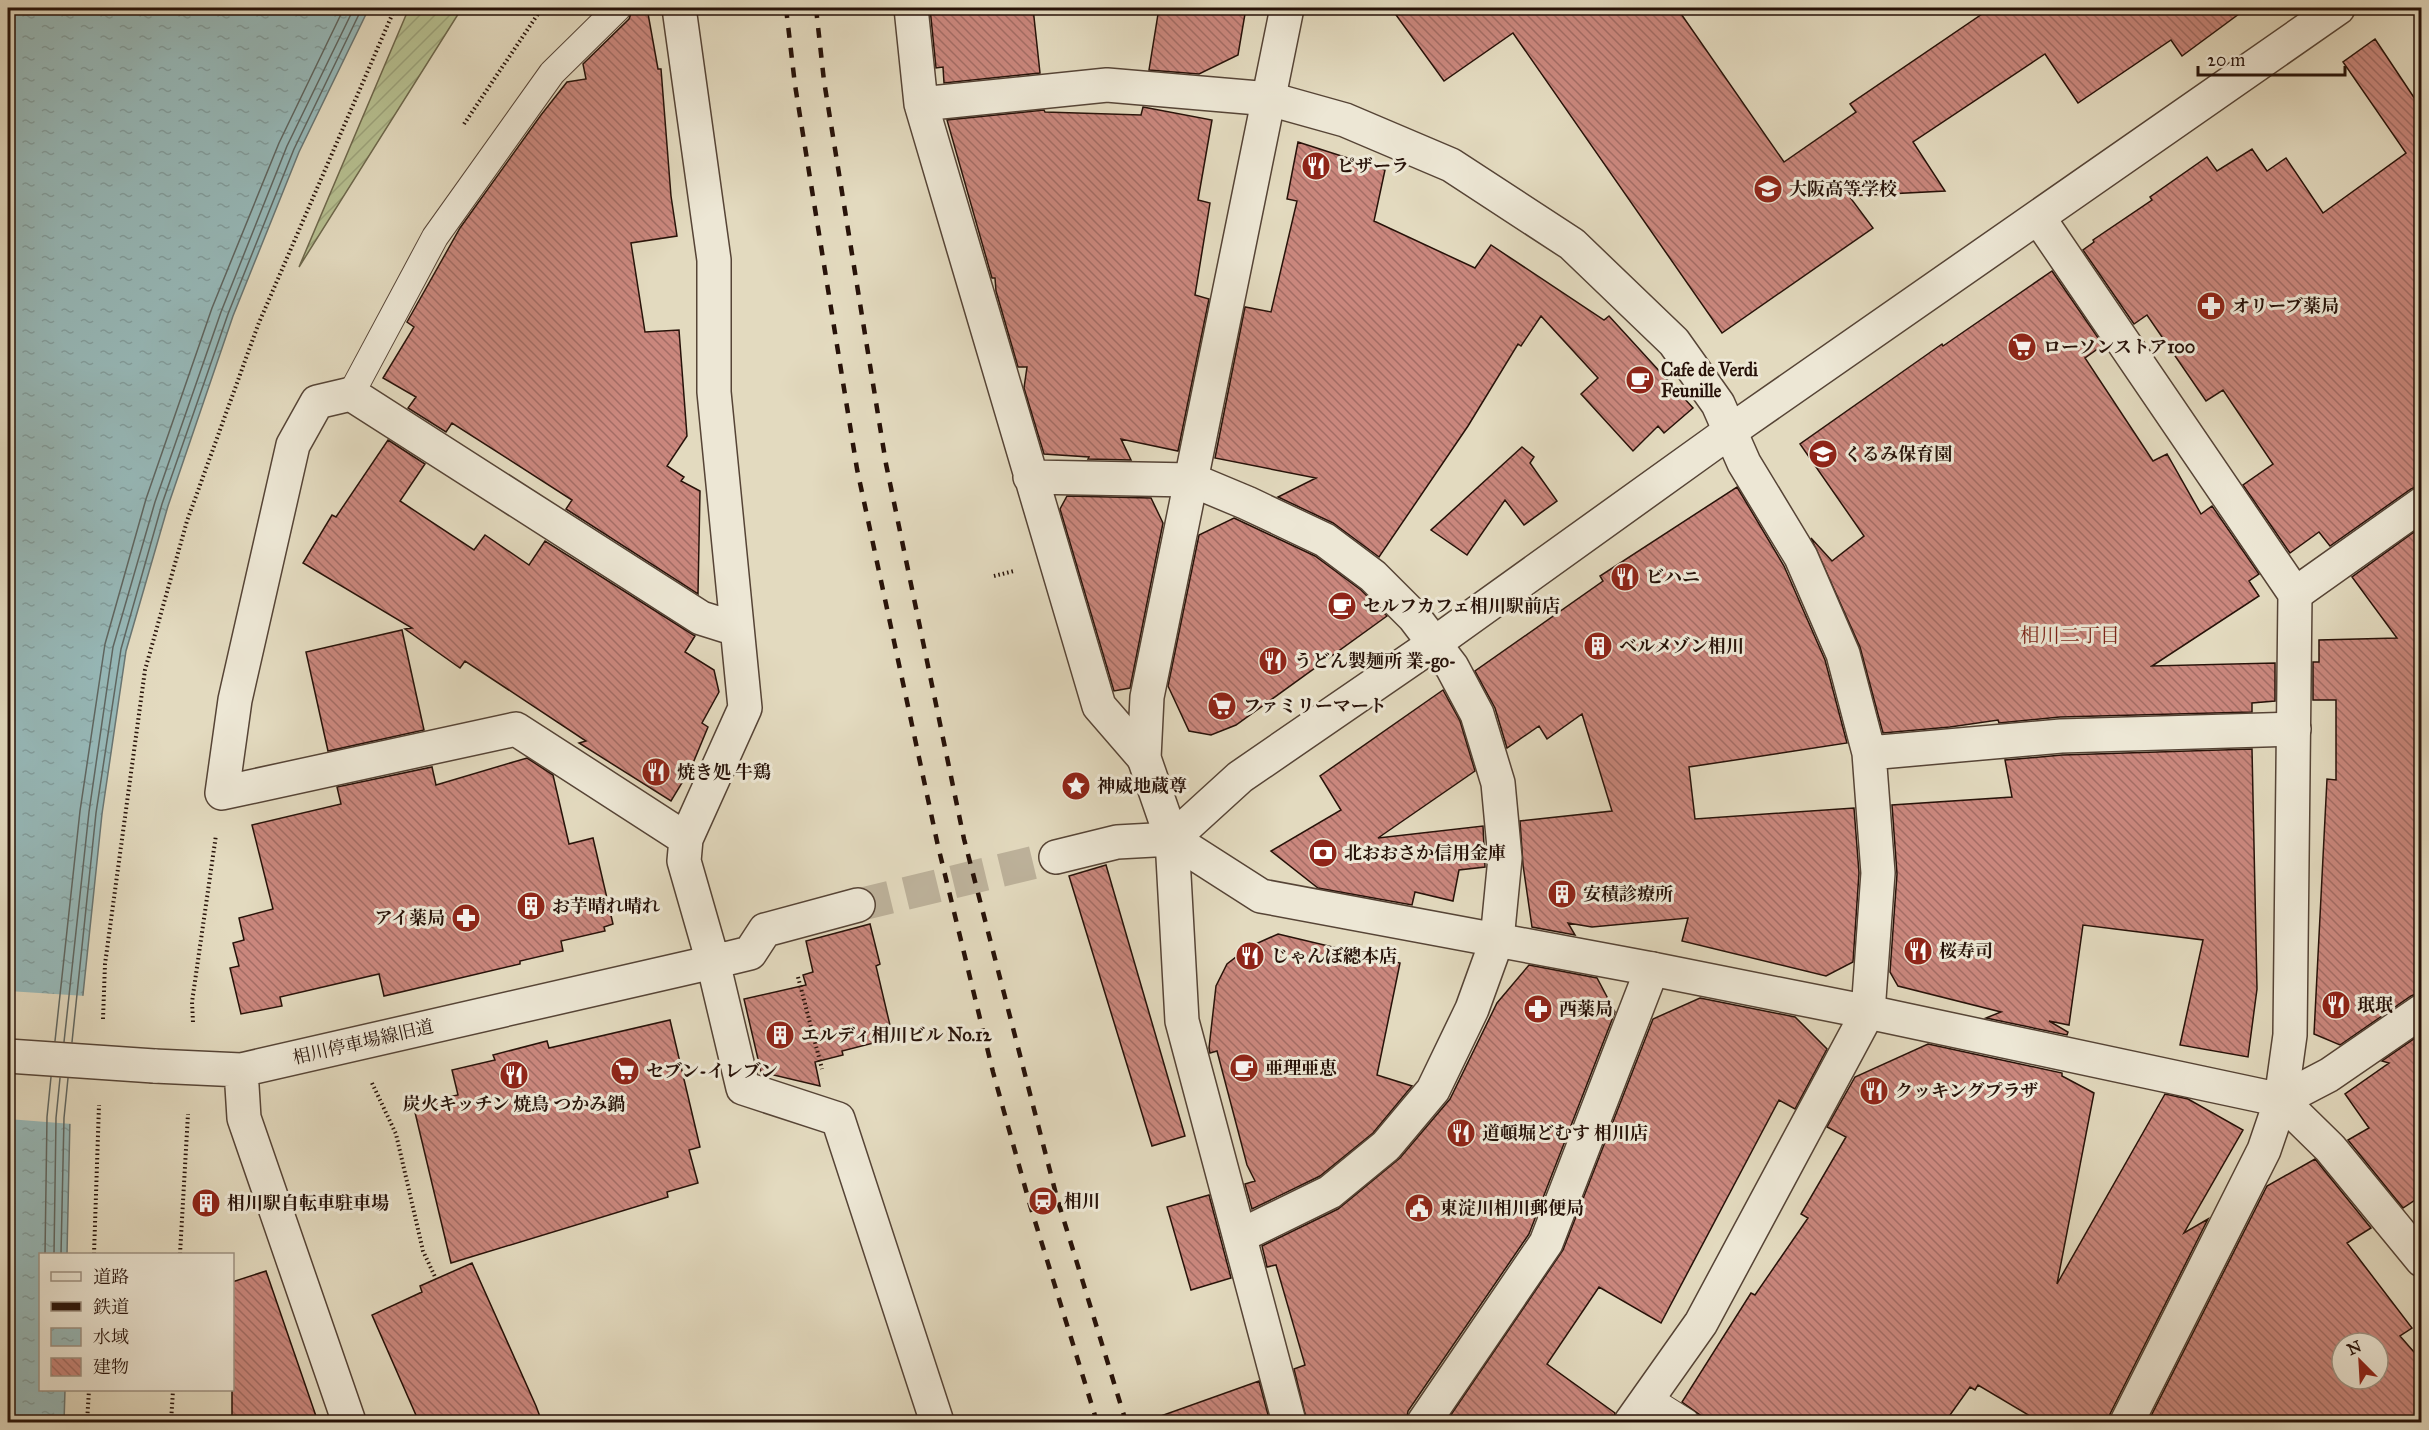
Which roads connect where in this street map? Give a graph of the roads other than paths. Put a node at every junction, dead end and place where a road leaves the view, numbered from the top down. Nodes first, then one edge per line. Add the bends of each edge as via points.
1 (618, 8) edge
2 (679, 8) edge
3 (911, 8) edge
4 (1287, 8) edge
5 (2338, 8) edge
6 (1270, 99) junction
7 (921, 104) junction
8 (2038, 217) junction
9 (351, 394) junction
10 (1729, 432) junction
11 (1030, 477) junction
12 (1192, 480) junction
13 (2418, 514) edge
14 (2295, 594) junction
15 (736, 629) junction
16 (1435, 643) junction
17 (2294, 729) junction
18 (1869, 753) junction
19 (1144, 758) junction
20 (686, 839) junction
21 (1172, 839) junction
22 (1056, 857) tunnel mouth
23 (858, 905) tunnel mouth
24 (1497, 940) junction
25 (713, 962) junction
26 (1652, 969) junction
27 (2421, 1011) edge
28 (1868, 1012) junction
29 (8, 1056) edge
30 (241, 1070) junction
31 (2281, 1100) junction
32 (1240, 1236) junction
33 (2421, 1260) edge
34 (1640, 1410) edge
35 (349, 1422) edge
36 (937, 1422) edge
37 (1289, 1422) edge
38 (1424, 1422) edge
39 (1686, 1422) edge
40 (2127, 1422) edge

1 - 9 lane via 552,73 435,237
2 - 15 street via 714,260 714,392
3 - 7 street
4 - 6 street
5 - 8 street
6 - 7 street via 1107,85
6 - 10 street via 1345,120 1451,165 1572,244 1674,342 1718,404
6 - 12 street
7 - 11 street
8 - 10 street
8 - 14 street
9 - 15 street via 701,618
9 - 20 street via 317,402 293,445 235,700 222,793 516,729
10 - 16 street
10 - 18 street via 1801,557 1843,654
11 - 12 street
11 - 19 street via 1099,706
12 - 16 street via 1325,540 1373,576
12 - 19 street via 1147,697
13 - 14 street
14 - 17 street
15 - 20 street via 745,708
16 - 21 street via 1240,777
16 - 24 street via 1477,714 1498,783 1505,858
17 - 18 street via 2061,736
17 - 31 street via 2290,1035
18 - 28 street via 1878,873
19 - 21 street
20 - 25 street via 684,861
21 - 22 street via 1117,842
21 - 24 street via 1261,896
21 - 32 street via 1182,1021
23 - 25 street, 相川停車場線旧道 via 765,930 750,953
24 - 26 street
24 - 32 street via 1472,1009 1433,1090 1386,1146 1330,1192
25 - 30 street, 相川停車場線旧道
25 - 36 street via 743,1088 838,1119
26 - 28 street
26 - 38 street via 1546,1243
27 - 31 street via 2329,1075
28 - 31 street
28 - 34 street via 1701,1323
29 - 30 street, 相川停車場線旧道, bridge
30 - 35 street via 244,1118
31 - 33 street via 2330,1148
31 - 40 street via 2264,1150
32 - 37 street
34 - 39 lane

